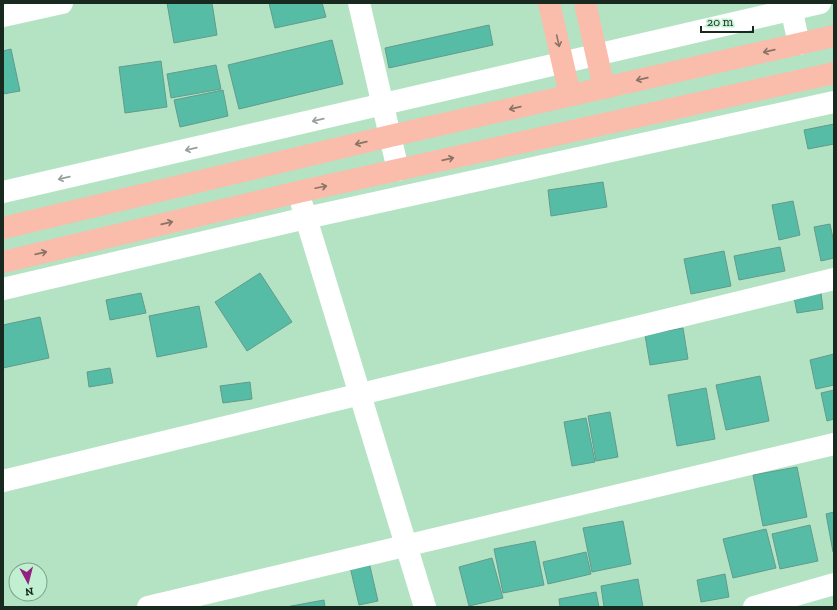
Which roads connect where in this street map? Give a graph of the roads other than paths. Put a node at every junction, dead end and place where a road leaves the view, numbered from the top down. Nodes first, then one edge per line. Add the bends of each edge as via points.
1 (62, 3) edge
2 (359, 3) edge
3 (549, 3) edge
4 (585, 3) edge
5 (820, 3) edge
6 (791, 6) edge
7 (3, 16) edge
8 (834, 36) edge
9 (799, 44) junction
10 (597, 55) junction
11 (563, 63) junction
12 (834, 73) edge
13 (604, 88) junction
14 (570, 95) junction
15 (834, 102) edge
16 (383, 105) junction
17 (390, 136) junction
18 (398, 170) junction
19 (3, 192) edge
20 (298, 192) junction
21 (306, 218) junction
22 (3, 228) edge
23 (3, 262) edge
24 (834, 279) edge
25 (3, 289) edge
26 (360, 395) junction
27 (834, 444) edge
28 (3, 481) edge
29 (406, 545) junction
30 (834, 584) edge
31 (148, 607) edge
32 (425, 607) edge
33 (754, 607) edge

1 - 7 street
2 - 16 street
3 -> 11 main road
4 - 10 main road
5 - 6 street
6 - 9 street
6 - 10 street
8 - 9 main road
9 -> 13 main road
10 - 11 street
10 - 13 main road
11 - 14 main road
11 - 16 street
18 -> 12 main road
13 - 14 main road
14 -> 17 main road
15 - 21 street
16 - 17 street
16 -> 19 street
17 - 18 street
17 -> 22 main road
20 -> 18 main road
20 - 21 street
23 -> 20 main road
21 - 25 street
21 - 26 street
24 - 26 street
26 - 28 street
26 - 29 street
27 - 29 street
29 - 31 street
29 - 32 street
30 - 33 street

